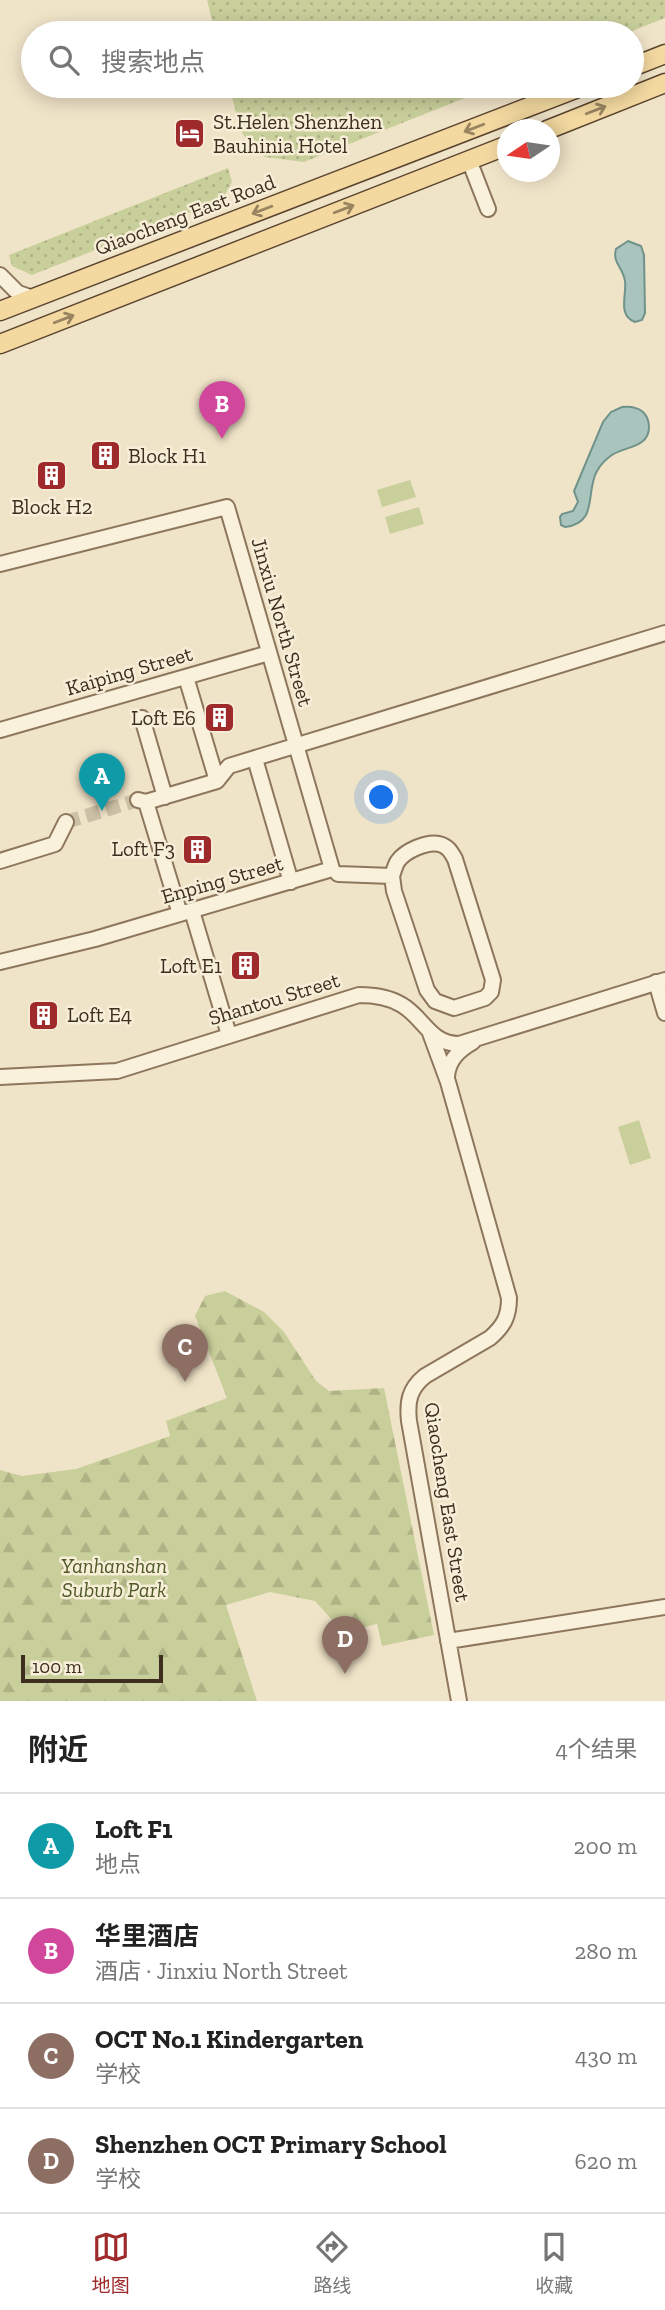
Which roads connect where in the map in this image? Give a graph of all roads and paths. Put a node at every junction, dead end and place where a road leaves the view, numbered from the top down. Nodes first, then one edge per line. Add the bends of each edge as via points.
1 (664, 54) edge
2 (644, 62) edge
3 (665, 83) edge
4 (665, 90) edge
5 (645, 91) joint
6 (552, 98) edge
7 (627, 98) edge
8 (560, 125) edge
9 (497, 149) edge
10 (468, 160) junction
11 (488, 209) dead end
12 (0, 275) edge
13 (33, 298) junction
14 (0, 311) edge
15 (0, 344) edge
16 (0, 564) edge
17 (665, 633) edge
18 (665, 641) edge
19 (269, 653) junction
20 (186, 677) junction
21 (142, 718) dead end
22 (0, 730) edge
23 (297, 748) junction
24 (255, 759) junction
25 (217, 781) junction
26 (165, 797) junction
27 (66, 822) tunnel mouth
28 (0, 861) edge
29 (339, 876) junction
30 (392, 876) junction
31 (291, 881) junction
32 (186, 913) junction
33 (0, 962) edge
34 (661, 981) edge
35 (665, 1013) edge
36 (430, 1033) junction
37 (229, 1035) junction
38 (479, 1039) junction
39 (0, 1077) edge
40 (448, 1082) junction
41 (665, 1606) edge
42 (448, 1641) junction
43 (459, 1701) edge

1 - 2 main road
3 - 5 main road
4 - 5 main road
6 -> 13 main road, Qiaocheng East Road
8 -> 7 main road
9 - 10 main road
10 - 11 street
15 -> 10 main road
12 - 13 street via 18,293
13 - 14 main road, Qiaocheng East Road
16 - 19 street, Jinxiu North Street via 227,508
17 - 23 street
18 - 23 street
19 - 20 street, Kaiping Street
19 - 23 street, Jinxiu North Street
20 - 22 street, Kaiping Street
20 - 25 street
21 - 26 street
23 - 24 street
23 - 29 street
24 - 25 street via 229,766
24 - 31 street
25 - 26 street
26 - 32 street via 142,801
27 - 28 street via 55,844
29 - 30 street, Enping Street
29 - 31 street, Enping Street
30 - 30 street via 427,990 435,1000 454,1008 485,998 493,980 448,848 432,844 407,852
31 - 32 street, Enping Street
32 - 33 street, Enping Street
32 - 37 street
34 - 35 street
34 - 38 street, Shantou Street
36 - 37 street, Shantou Street via 402,1005 371,995 347,998
36 - 38 street, Shantou Street via 450,1044
36 - 40 street, Qiaocheng East Street
37 - 39 street, Shantou Street via 117,1071
38 - 40 street via 454,1057
40 - 42 street, Qiaocheng East Street via 509,1310 499,1330 417,1382 409,1399 409,1421
41 - 42 street
42 - 43 street, Qiaocheng East Street

